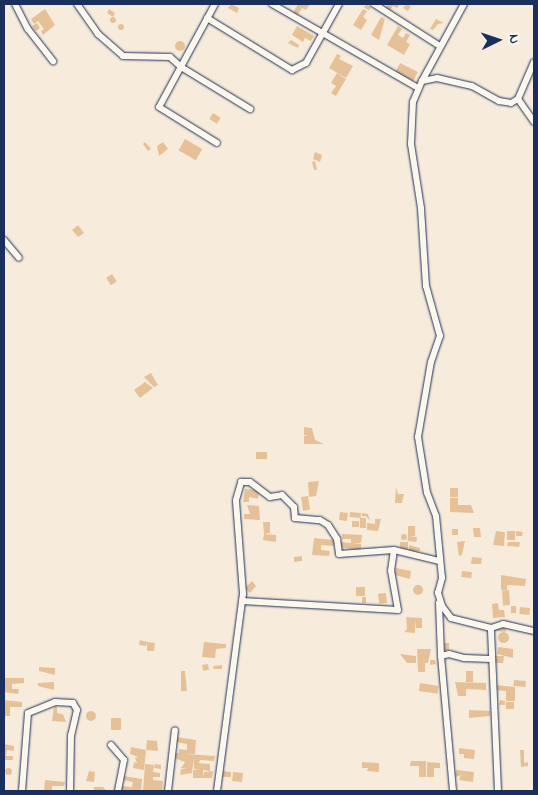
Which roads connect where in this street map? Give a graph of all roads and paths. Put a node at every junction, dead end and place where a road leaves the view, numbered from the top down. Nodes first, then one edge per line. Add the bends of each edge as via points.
1 (15, 4) edge
2 (77, 4) edge
3 (215, 4) edge
4 (272, 4) edge
5 (339, 4) edge
6 (374, 4) edge
7 (464, 4) edge
8 (207, 18) junction
9 (323, 33) junction
10 (440, 46) junction
11 (53, 61) dead end
12 (534, 62) edge
13 (181, 68) junction
14 (420, 84) junction
15 (518, 99) junction
16 (250, 109) dead end
17 (534, 122) edge
18 (217, 143) dead end
19 (4, 240) edge
20 (19, 258) dead end
21 (394, 550) junction
22 (440, 561) junction
23 (438, 593) junction
24 (242, 601) junction
25 (490, 628) junction
26 (534, 631) edge
27 (441, 656) junction
28 (491, 659) junction
29 (175, 730) dead end
30 (111, 745) dead end
31 (22, 791) edge
32 (70, 791) edge
33 (118, 791) edge
34 (168, 791) edge
35 (217, 791) edge
36 (453, 791) edge
37 (498, 791) edge

1 - 11 street via 28,29
2 - 13 street via 98,34 123,56 170,57
3 - 8 street
4 - 9 street
5 - 9 street
6 - 10 street
7 - 10 street
8 - 9 street via 292,70 306,63
8 - 13 street
9 - 14 street
10 - 14 street
12 - 15 street
13 - 16 street
13 - 18 street via 159,107
14 - 15 street via 437,78 472,86 499,101 511,103
14 - 22 street via 413,102 411,144 421,208 426,286 440,336 431,362 418,437 427,493 436,516
15 - 17 street
19 - 20 street
21 - 22 street
21 - 24 street via 391,571 398,610
21 - 24 street via 339,554 337,539 328,525 320,520 295,518 294,507 282,495 270,497 250,482 241,482 236,500
22 - 23 street via 442,578
23 - 25 street via 451,618
23 - 27 street
24 - 35 street
25 - 26 street via 503,624
25 - 28 street
27 - 28 street
27 - 36 street
28 - 37 street
29 - 34 street
30 - 33 street via 124,760
31 - 32 street via 28,713 55,702 73,703 77,710 71,735

